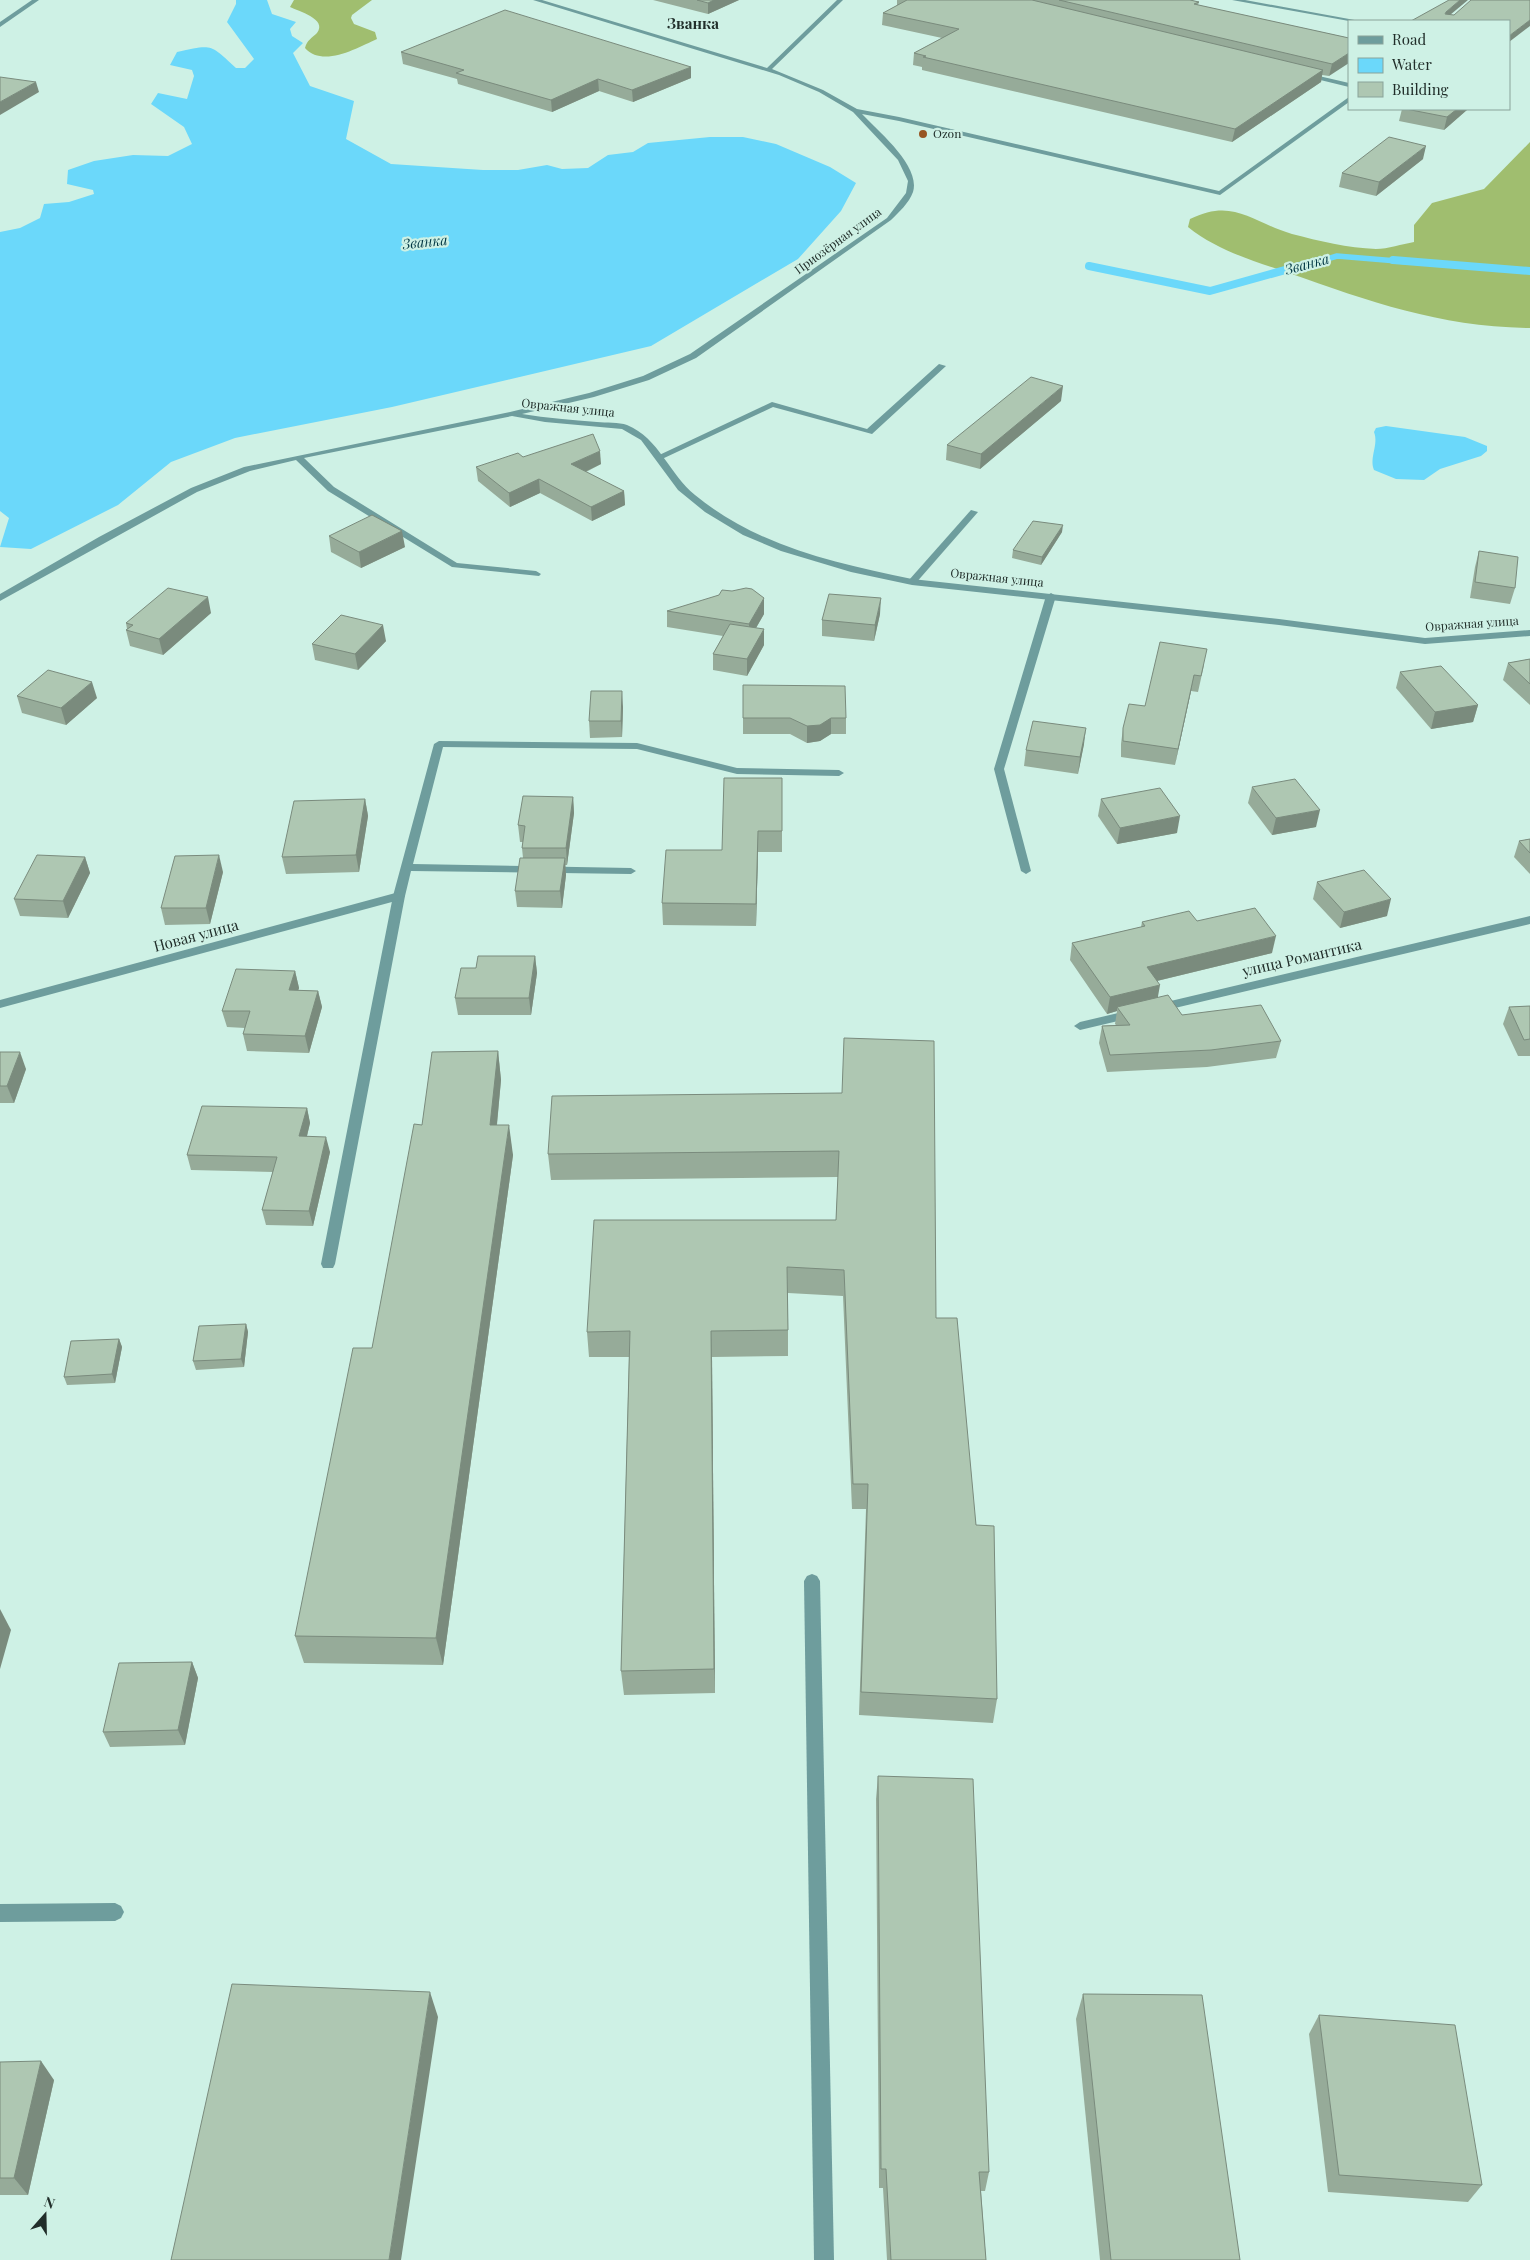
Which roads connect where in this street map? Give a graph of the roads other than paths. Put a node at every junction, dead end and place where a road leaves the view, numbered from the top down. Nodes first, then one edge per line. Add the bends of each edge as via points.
1 (36, 0) edge
2 (536, 0) edge
3 (840, 0) edge
4 (1235, 0) edge
5 (1351, 20) edge
6 (0, 25) edge
7 (768, 70) junction
8 (1301, 73) edge
9 (1348, 85) edge
10 (1348, 100) edge
11 (855, 111) junction
12 (942, 366) dead end
13 (510, 414) junction
14 (298, 457) junction
15 (659, 457) junction
16 (974, 512) dead end
17 (536, 574) dead end
18 (912, 582) junction
19 (1051, 596) junction
20 (0, 598) edge
21 (1530, 633) edge
22 (839, 773) dead end
23 (406, 867) junction
24 (631, 871) dead end
25 (1026, 871) dead end
26 (399, 896) junction
27 (1530, 920) edge
28 (0, 1004) edge
29 (1080, 1026) dead end
30 (328, 1264) dead end
31 (812, 1581) dead end
32 (115, 1912) dead end
33 (0, 1913) edge
34 (824, 2260) edge

1 - 6 street
2 - 7 street, Приозёрная улица
3 - 7 street
4 - 5 street
7 - 11 street, Приозёрная улица via 821,92
8 - 9 street
10 - 11 street via 1220,193
11 - 13 street, Приозёрная улица via 901,159 911,181 903,203 889,219 693,356 646,378
12 - 15 street via 869,432 772,404
13 - 14 street, Приозёрная улица
13 - 15 street, Овражная улица via 624,427 644,438
14 - 17 street via 331,490 455,566
14 - 20 street, Приозёрная улица via 247,469 194,490
15 - 18 street, Овражная улица via 681,488 708,510 746,533 813,558
16 - 18 street
18 - 19 street, Овражная улица
19 - 21 street, Овражная улица via 1425,641
19 - 25 street via 999,769
22 - 23 street via 737,771 637,746 439,744
23 - 24 street
23 - 26 street
26 - 28 street, Новая улица
26 - 30 street
27 - 29 street, улица Романтика
31 - 34 street
32 - 33 street

